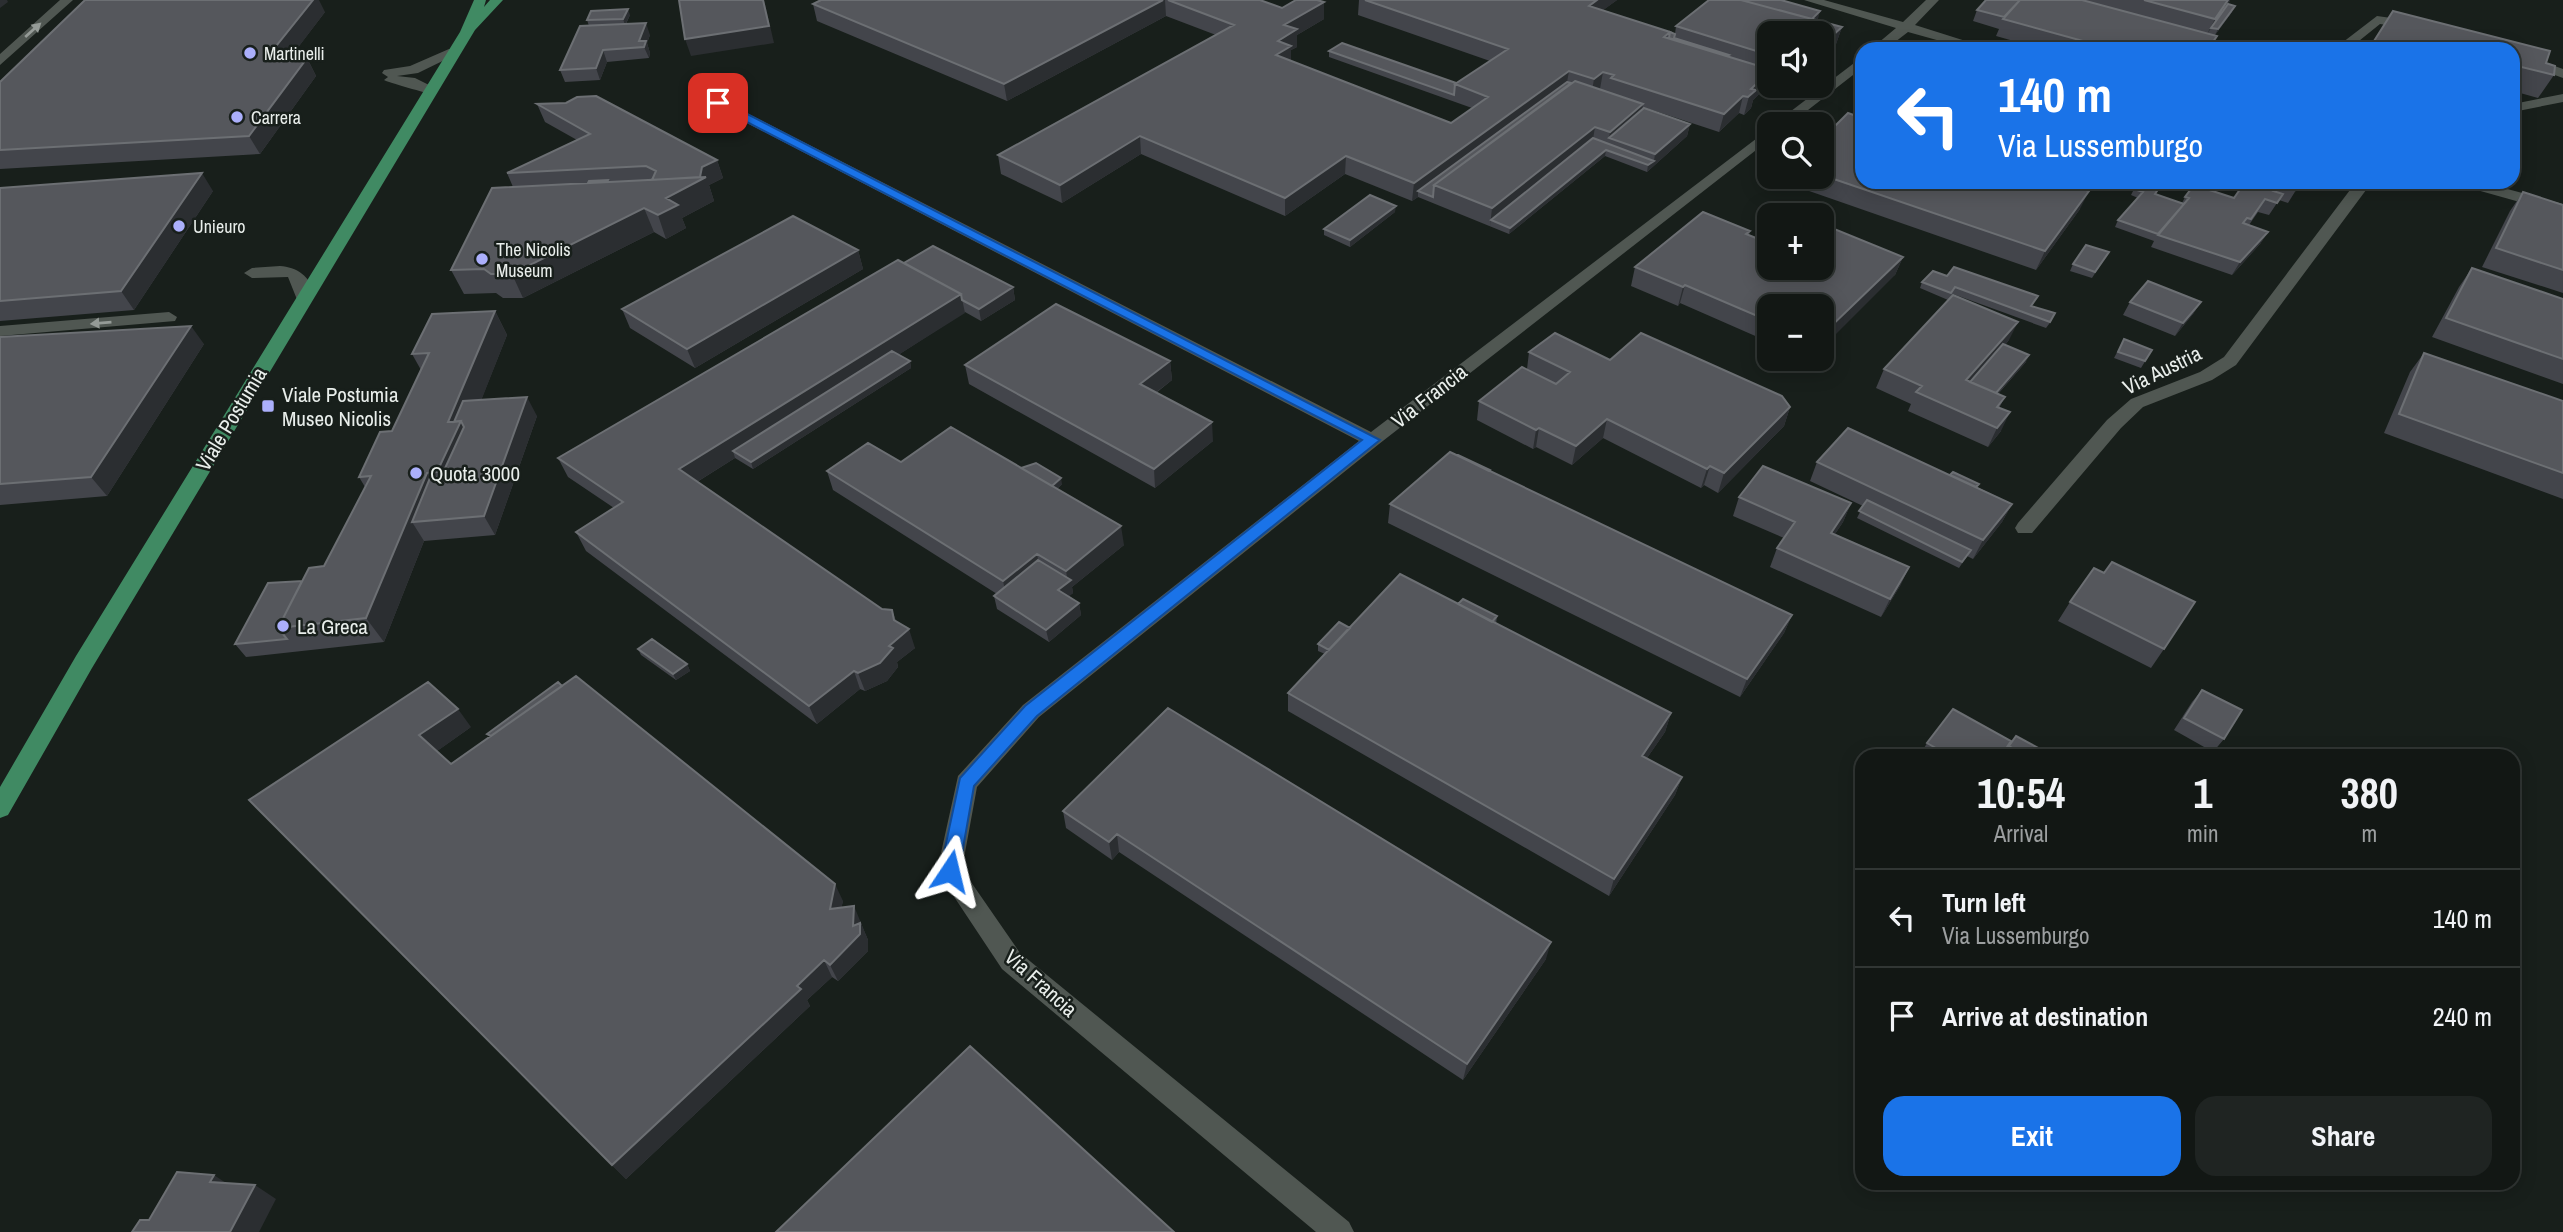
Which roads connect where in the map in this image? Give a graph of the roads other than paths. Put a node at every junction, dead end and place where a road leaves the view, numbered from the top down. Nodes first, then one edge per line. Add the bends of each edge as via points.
1 (66, 0) edge
2 (464, 0) edge
3 (480, 0) edge
4 (497, 0) edge
5 (1810, 0) edge
6 (1933, 0) edge
7 (1906, 27) junction
8 (2423, 28) edge
9 (467, 32) junction
10 (1887, 42) edge
11 (1959, 42) edge
12 (2350, 42) edge
13 (454, 52) junction
14 (2520, 58) edge
15 (0, 61) edge
16 (1855, 66) edge
17 (2563, 74) edge
18 (430, 91) junction
19 (698, 92) dead end
20 (2563, 99) edge
21 (2520, 107) edge
22 (1796, 112) edge
23 (1757, 142) edge
24 (2359, 189) edge
25 (2490, 189) edge
26 (2563, 209) edge
27 (252, 272) dead end
28 (304, 298) junction
29 (169, 317) dead end
30 (0, 331) edge
31 (1373, 440) junction
32 (2025, 528) dead end
33 (0, 808) edge
34 (1339, 1232) edge

15 -> 1 street
2 - 9 main road
3 - 9 main road, Viale Postumia
4 - 9 main road, Viale Postumia
5 - 7 street
6 - 7 street
7 - 10 street
7 - 11 street
8 - 12 street via 2377,20
9 - 13 main road, Viale Postumia
13 - 18 main road, Viale Postumia
13 - 18 street via 387,76
14 - 17 street
16 - 22 street
18 - 28 main road, Viale Postumia
19 - 31 street
20 - 21 street
23 - 31 street, Via Francia
24 - 32 street, Via Austria via 2230,361 2207,376 2137,403
25 - 26 street
27 - 28 street via 299,275
28 - 33 main road, Viale Postumia
29 -> 30 street
31 - 34 street, Via Francia via 1031,711 966,783 950,871 1011,961

